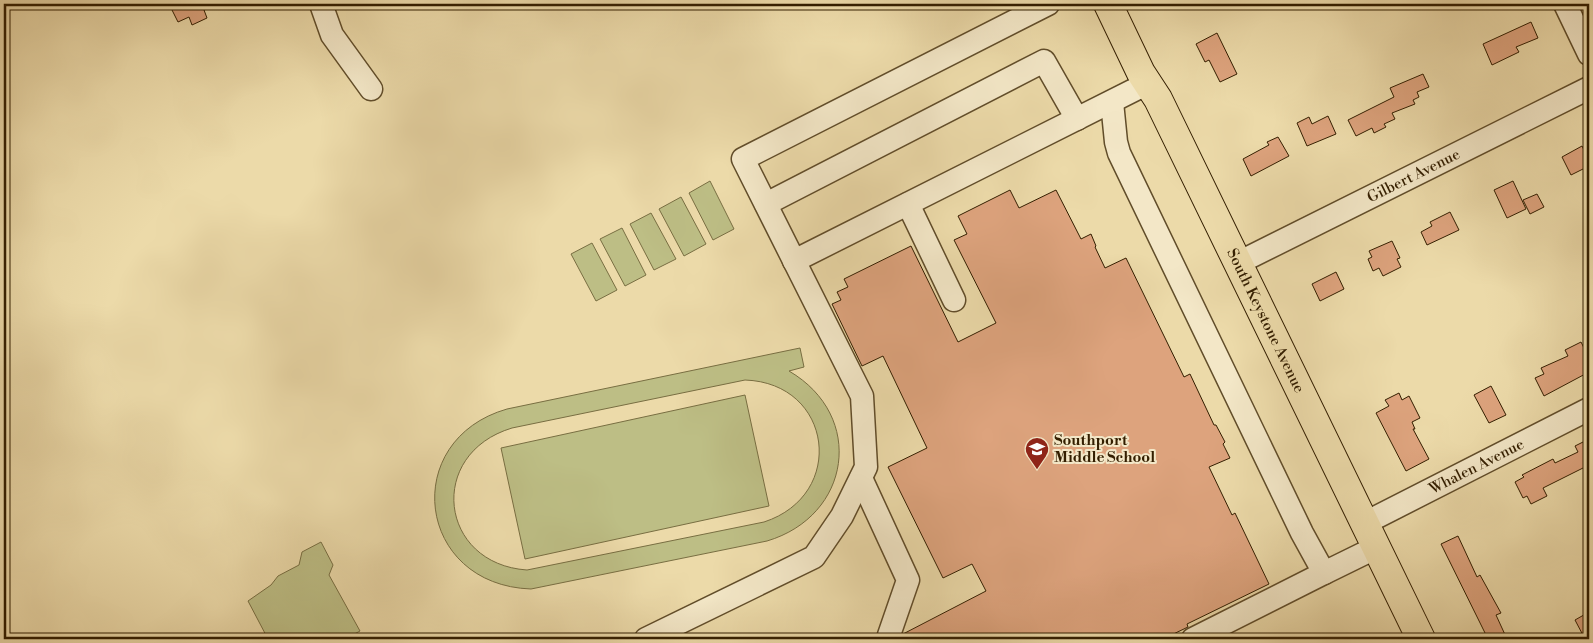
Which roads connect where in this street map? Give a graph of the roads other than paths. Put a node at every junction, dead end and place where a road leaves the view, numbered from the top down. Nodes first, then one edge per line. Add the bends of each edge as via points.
1 (321, 4) edge
2 (1048, 4) edge
3 (1108, 4) edge
4 (1565, 4) edge
5 (1589, 54) edge
6 (1148, 83) junction
7 (1589, 88) edge
8 (372, 90) dead end
9 (1112, 102) junction
10 (1077, 119) junction
11 (766, 204) junction
12 (908, 204) junction
13 (794, 261) junction
14 (1238, 263) junction
15 (954, 300) dead end
16 (1589, 409) edge
17 (861, 478) junction
18 (1365, 524) junction
19 (1376, 548) junction
20 (1324, 573) junction
21 (646, 639) edge
22 (890, 639) edge
23 (1193, 639) edge
24 (1421, 639) edge

1 - 8 street via 332,34
2 - 11 street via 743,158
3 - 6 main road, South Keystone Avenue
4 - 5 street
6 - 9 street
6 - 14 main road, South Keystone Avenue
7 - 14 street, Gilbert Avenue
9 - 10 street
9 - 20 street via 1119,152
10 - 11 street via 1044,61
10 - 12 street
11 - 13 street
12 - 13 street
12 - 15 street
13 - 17 street via 862,396 866,467
14 - 18 main road, South Keystone Avenue
16 - 18 street, Whalen Avenue
17 - 21 street via 842,516 814,557
17 - 22 street via 908,580
18 - 19 main road, South Keystone Avenue
19 - 20 street
19 - 24 main road, South Keystone Avenue
20 - 23 street

